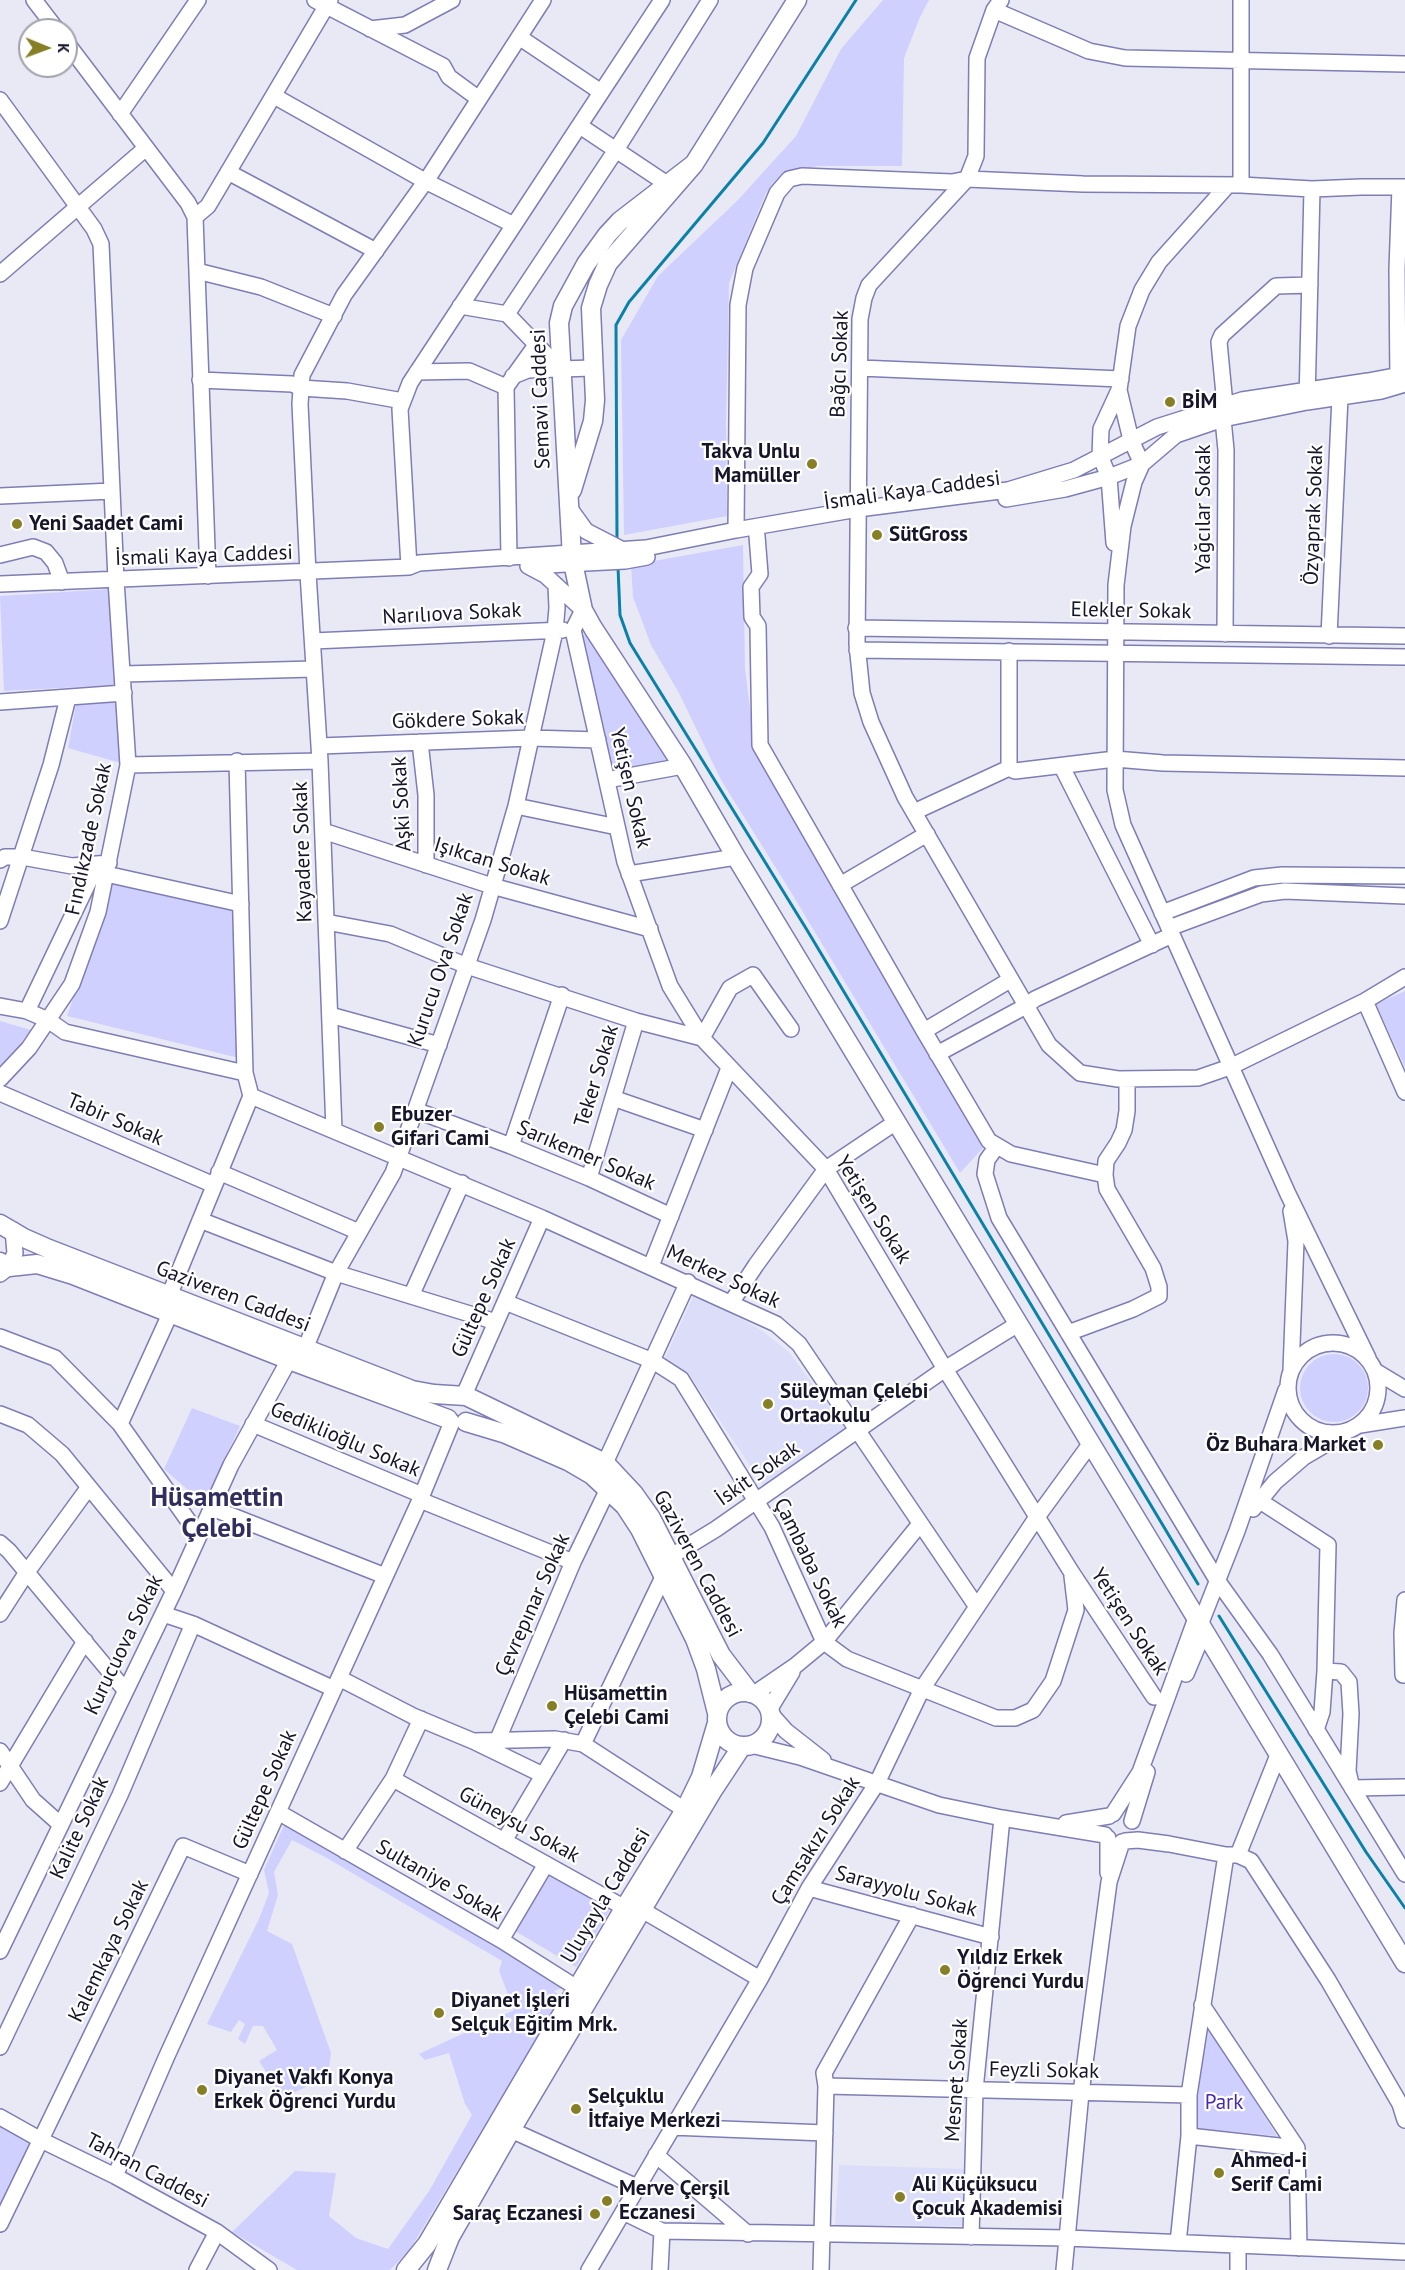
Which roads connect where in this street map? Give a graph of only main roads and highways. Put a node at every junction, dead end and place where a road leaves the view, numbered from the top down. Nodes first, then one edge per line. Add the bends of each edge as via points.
1 (796, 0) edge
2 (694, 164) junction
3 (568, 506) junction
4 (7, 1227) edge
5 (3, 1268) edge
6 (169, 1305) junction
7 (463, 1396) junction
8 (456, 1421) junction
9 (752, 1694) junction
10 (717, 1718) junction
11 (746, 1746) junction
12 (633, 1909) junction
13 (1405, 1963) edge
14 (406, 2270) edge
15 (437, 2270) edge

1 - 2 main road, Semavi Caddesi
2 - 3 main road, Semavi Caddesi via 608,263 598,285 591,308 593,421
2 - 3 main road, Semavi Caddesi via 607,235 563,306 559,322 560,369
3 - 13 main road, Semavi Caddesi via 572,558 583,610 593,628 683,766
4 - 6 main road, Gaziveren Caddesi
5 - 6 main road, Gaziveren Caddesi via 37,1264
6 - 7 main road, Gaziveren Caddesi via 305,1349 412,1390
6 - 8 main road, Gaziveren Caddesi via 289,1360
7 - 8 main road via 474,1412
7 - 8 main road via 451,1397 445,1405
7 - 9 main road, Gaziveren Caddesi via 605,1463 651,1518 721,1655
8 - 10 main road, Gaziveren Caddesi via 506,1434 568,1461 592,1475 625,1506 695,1639
9 - 10 main road via 733,1694 721,1705
9 - 11 main road via 761,1699 771,1722 765,1737
10 - 11 main road via 725,1739
10 - 12 main road, Uluyayla Caddesi via 701,1777
11 - 12 main road, Uluyayla Caddesi
12 - 14 main road, Uluyayla Caddesi via 577,1988 433,2235
12 - 15 main road, Uluyayla Caddesi via 450,2237

